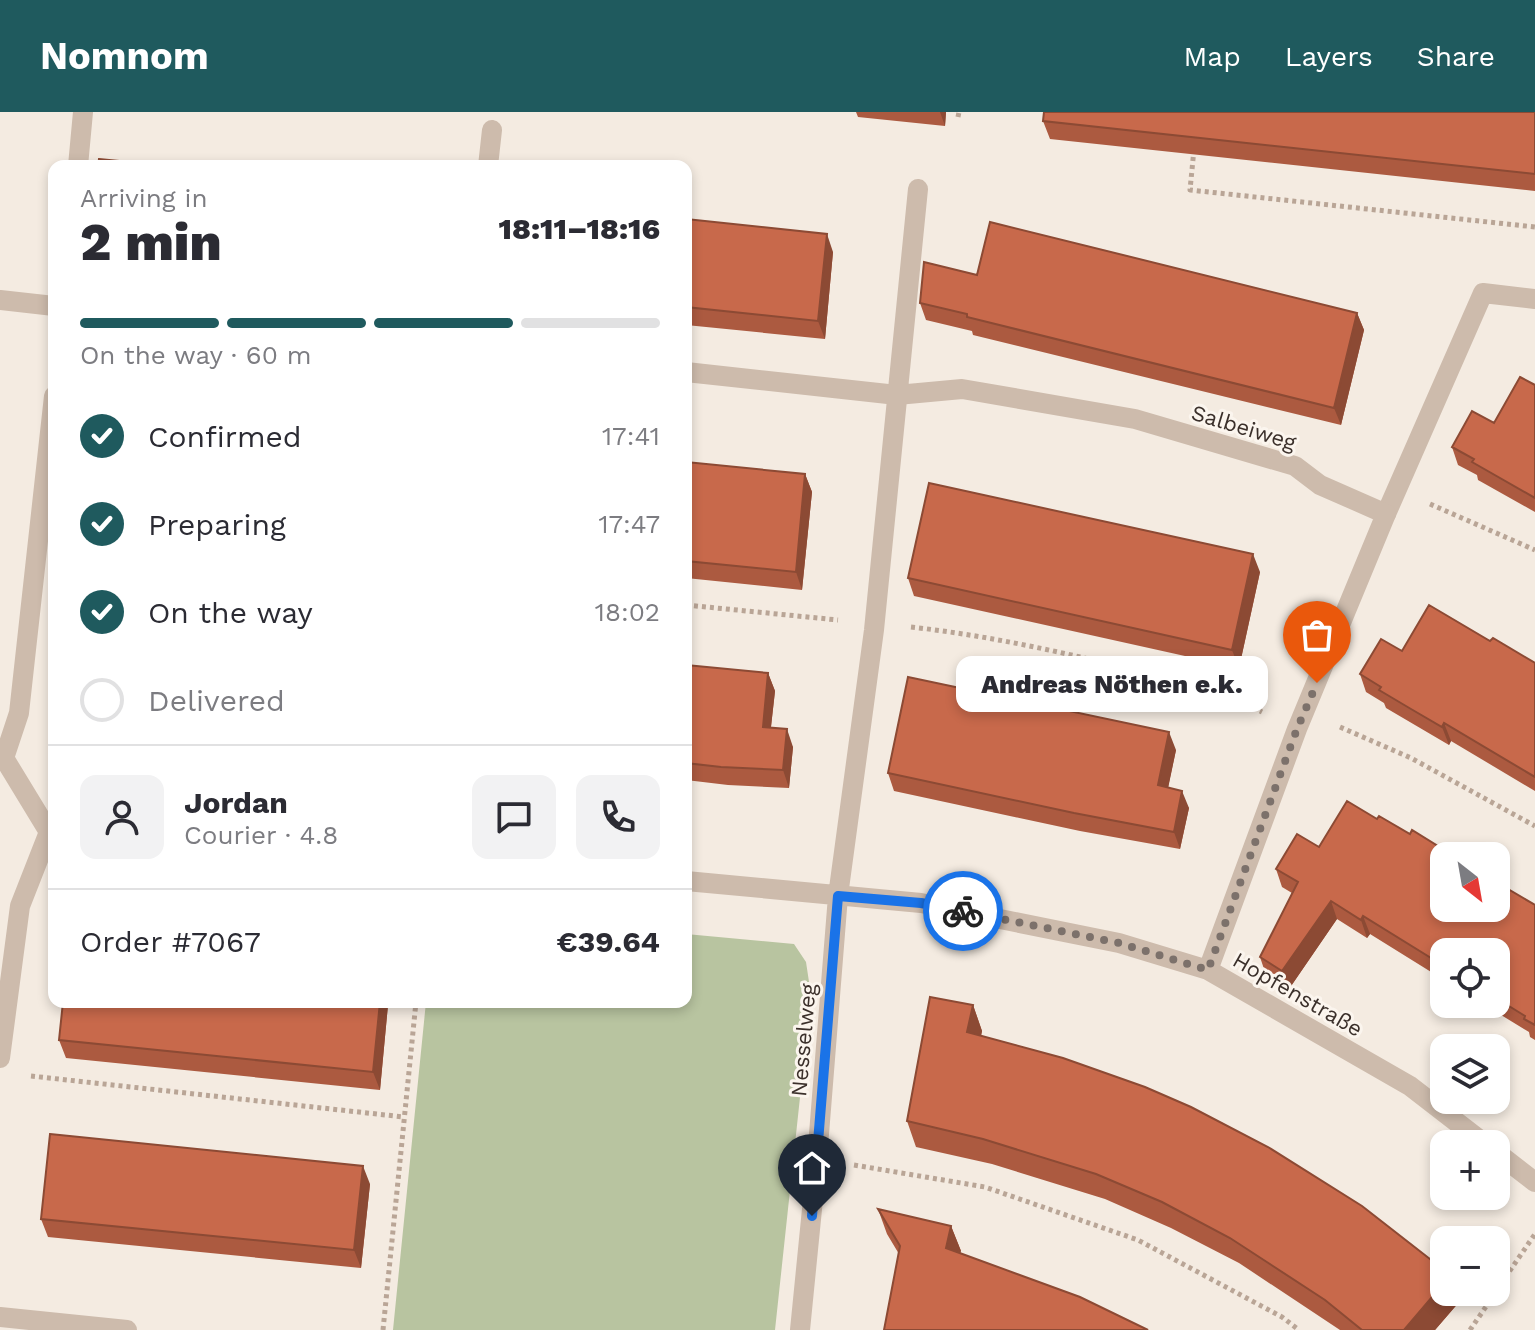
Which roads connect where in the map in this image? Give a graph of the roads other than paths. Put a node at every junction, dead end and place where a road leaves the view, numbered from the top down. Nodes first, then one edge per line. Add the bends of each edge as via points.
1 (83, 112) edge
2 (492, 130) dead end
3 (79, 160) edge
4 (489, 160) edge
5 (918, 189) dead end
6 (1535, 299) edge
7 (0, 300) edge
8 (48, 305) edge
9 (692, 373) edge
10 (897, 395) junction
11 (48, 450) edge
12 (1386, 514) junction
13 (2, 758) edge
14 (48, 826) edge
15 (48, 841) edge
16 (692, 882) edge
17 (838, 896) junction
18 (1208, 970) junction
19 (0, 1058) edge
20 (1467, 1130) edge
21 (1510, 1163) edge
22 (1535, 1182) edge
23 (0, 1317) edge
24 (127, 1330) edge
25 (800, 1330) edge

1 - 3 street
2 - 4 street
5 - 10 street
6 - 12 street via 1483,293
7 - 8 street
9 - 10 street, Salbeiweg
10 - 12 street, Salbeiweg via 962,389 1135,419 1295,466 1320,485
10 - 17 street via 875,627
11 - 13 street via 19,713
12 - 18 street via 1301,720
13 - 14 street
15 - 19 street via 20,906
16 - 17 street, Hopfenstraße
17 - 18 street, Hopfenstraße via 921,903 997,918 1119,943
17 - 25 street, Nesselweg
18 - 20 street, Hopfenstraße via 1410,1086
21 - 22 street
23 - 24 street

